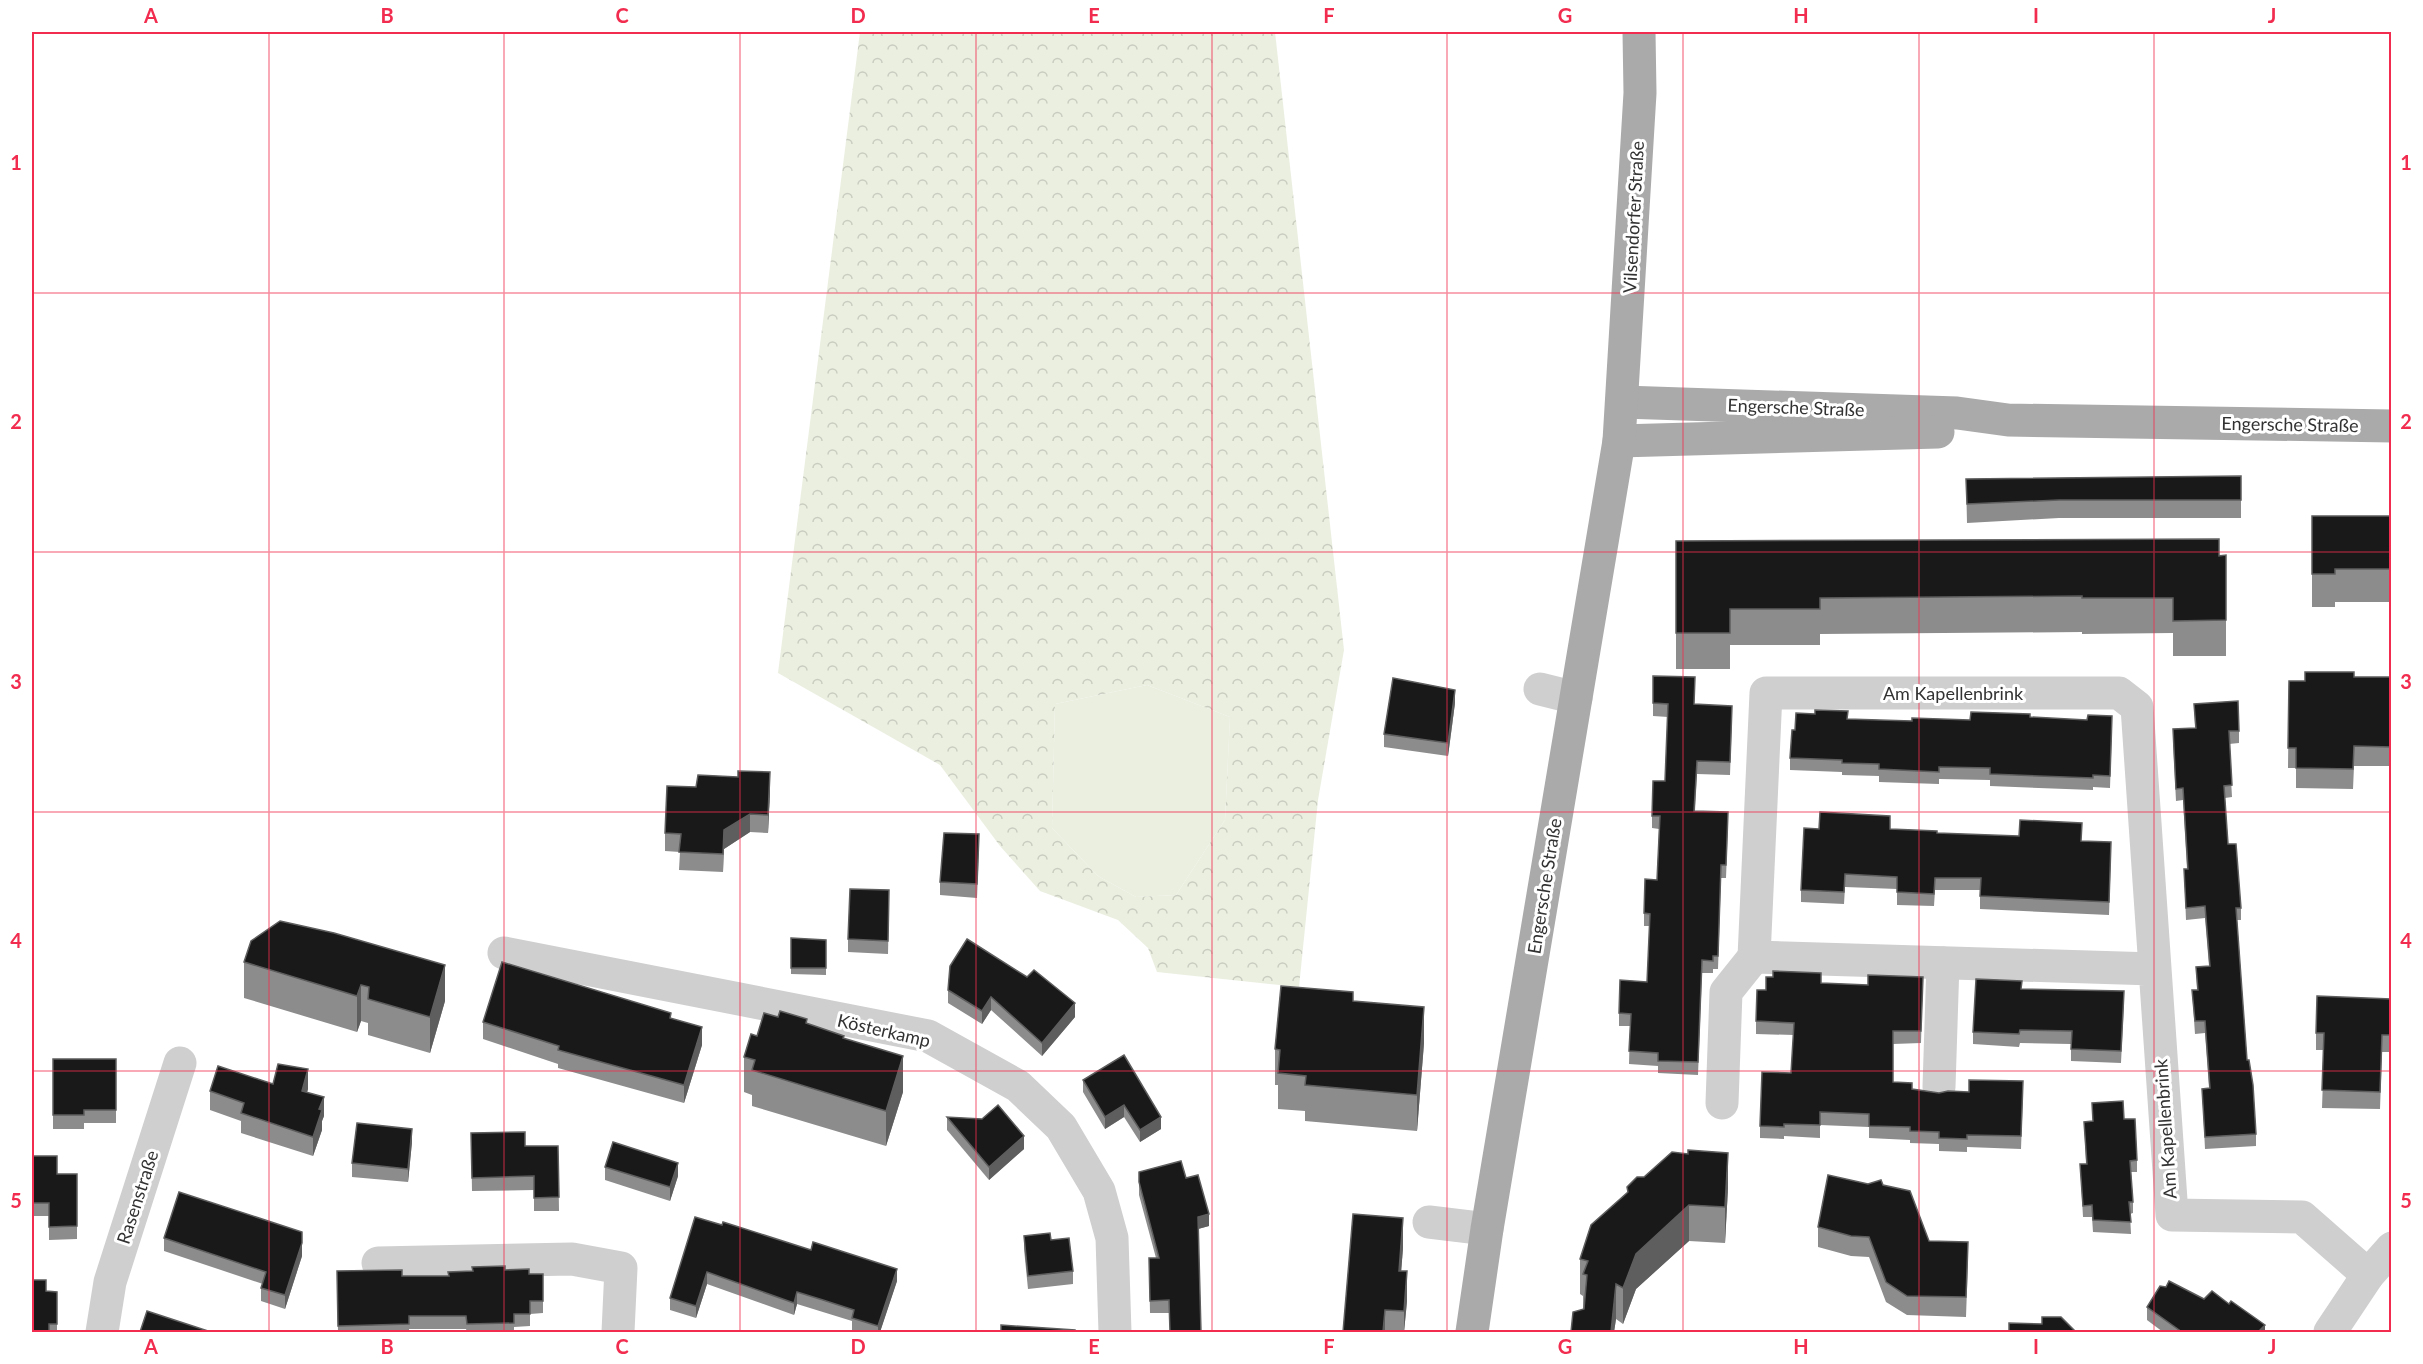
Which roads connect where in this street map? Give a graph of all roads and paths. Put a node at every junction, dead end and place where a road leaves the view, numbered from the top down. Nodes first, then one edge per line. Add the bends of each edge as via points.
1 (1639, 32) edge
2 (1623, 402) junction
3 (2008, 420) junction
4 (2391, 426) edge
5 (1619, 441) junction
6 (1540, 689) dead end
7 (1576, 698) junction
8 (504, 953) dead end
9 (1754, 957) junction
10 (1943, 963) junction
11 (2154, 969) junction
12 (180, 1063) dead end
13 (1939, 1087) dead end
14 (1722, 1102) dead end
15 (1429, 1222) dead end
16 (1487, 1229) junction
17 (2391, 1248) edge
18 (378, 1263) dead end
19 (2368, 1275) junction
20 (102, 1332) edge
21 (618, 1332) edge
22 (1115, 1332) edge
23 (1472, 1332) edge
24 (2330, 1332) edge

1 - 2 main road, Vilsendorfer Straße via 1640,93
2 - 3 main road, Engersche Straße via 1956,413
2 - 5 main road, Engersche Straße
3 - 4 main road, Engersche Straße
3 - 5 main road, Engersche Straße via 1958,431
5 - 7 main road, Engersche Straße
6 - 7 street
7 - 16 main road, Engersche Straße
8 - 22 street, Kösterkamp via 928,1036 1018,1086 1061,1127 1099,1191 1112,1238
9 - 10 street
9 - 11 street, Am Kapellenbrink via 1766,693 2119,693 2138,707
9 - 14 street via 1726,992
10 - 11 street
10 - 13 street
11 - 19 street, Am Kapellenbrink via 2172,1215 2302,1217
12 - 20 street, Rasenstraße via 110,1282
15 - 16 street
16 - 23 main road, Engersche Straße
17 - 19 street
18 - 21 street via 572,1259 621,1268
19 - 24 street

